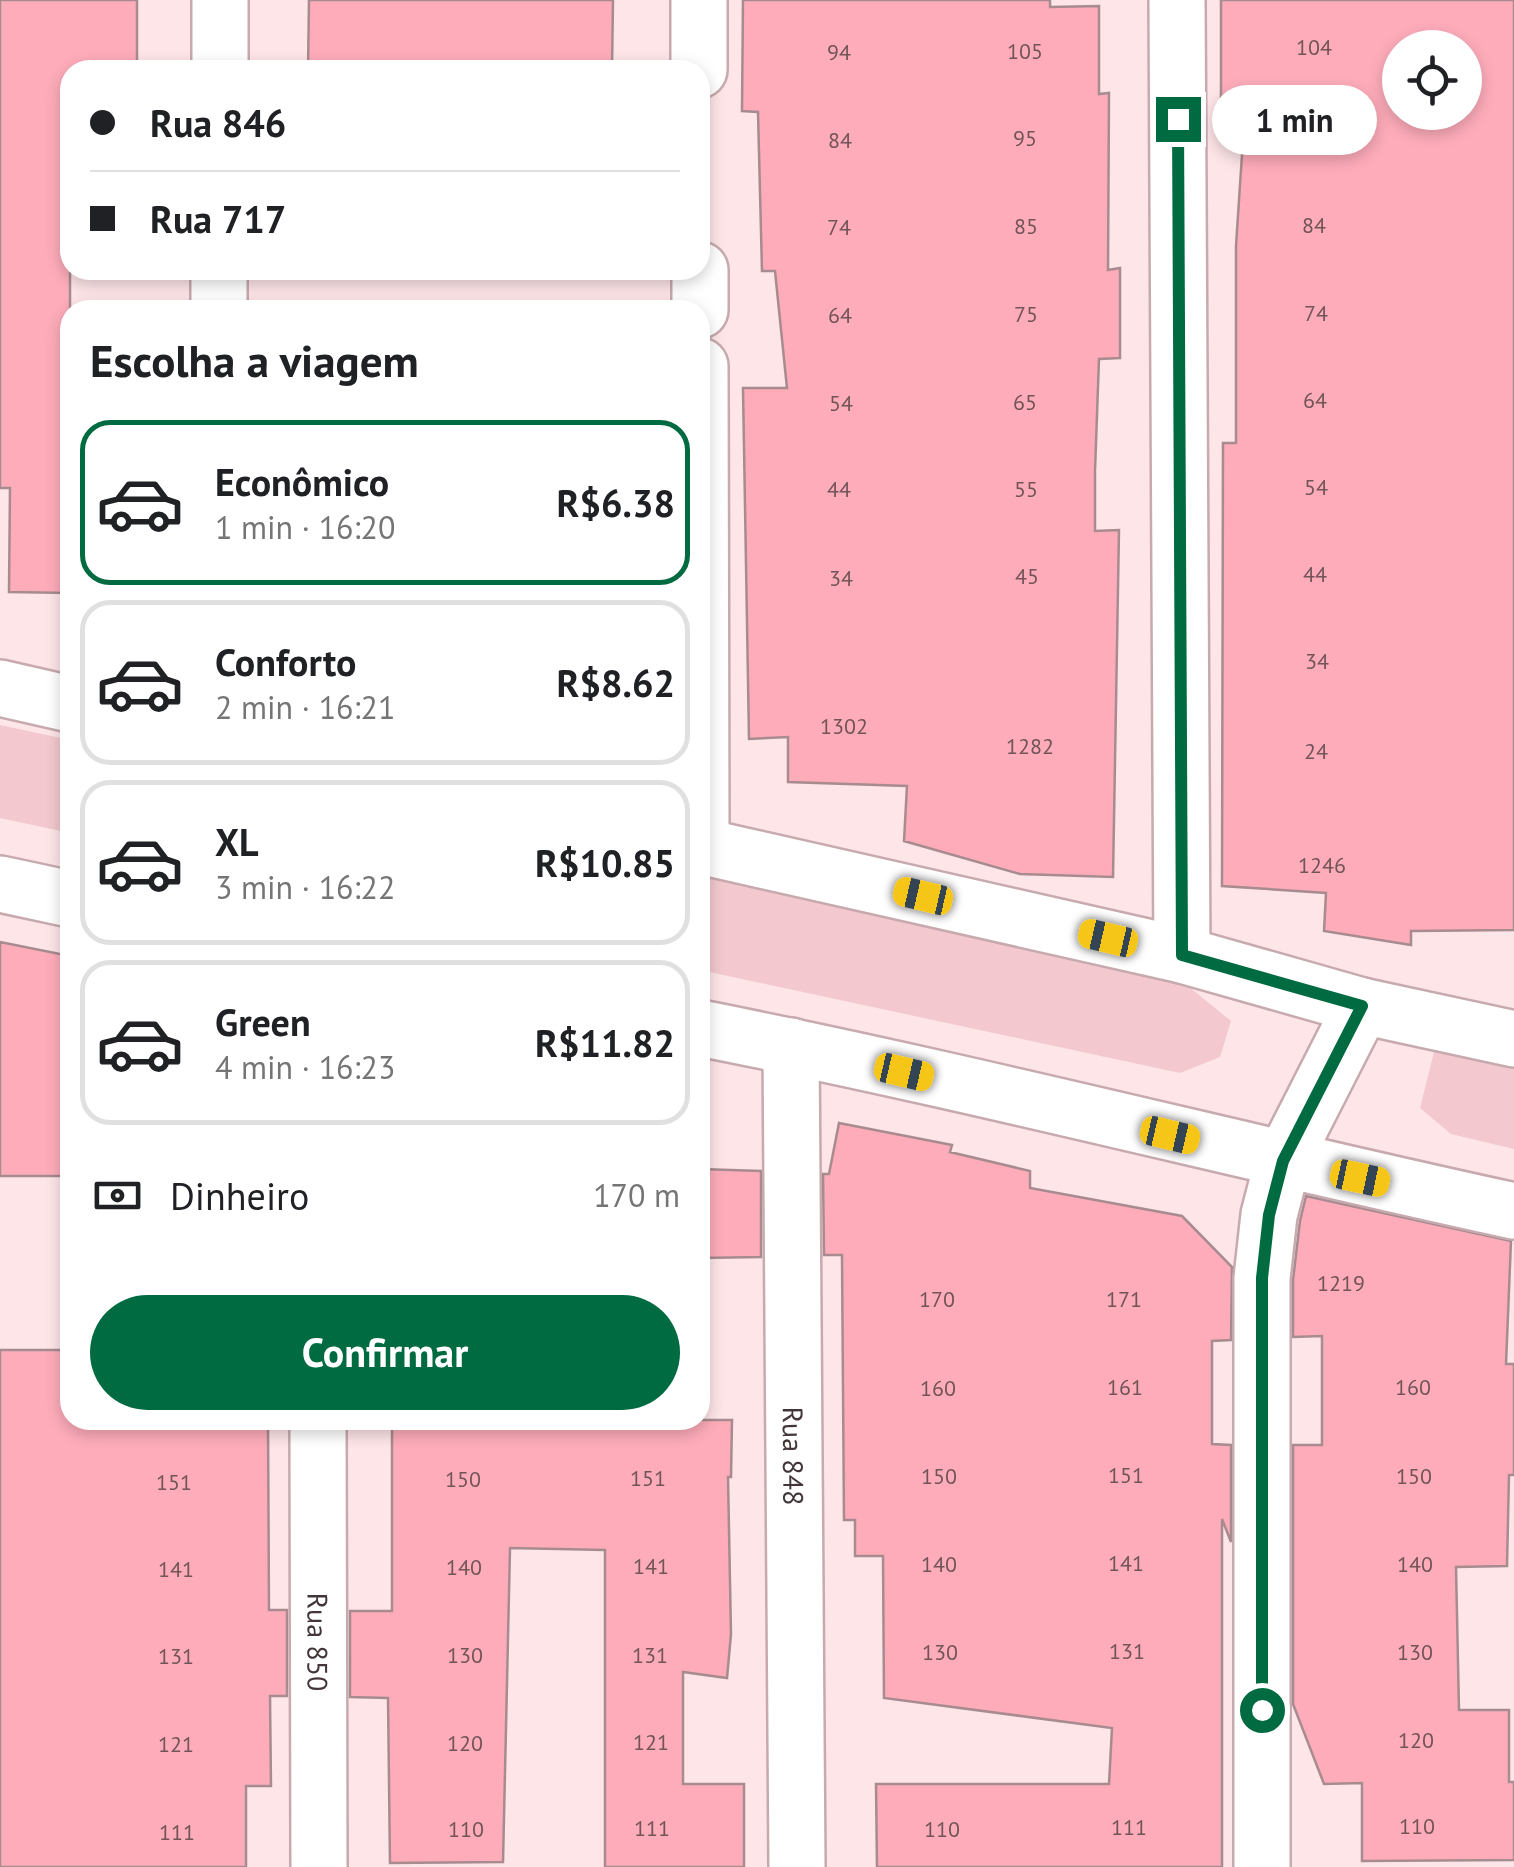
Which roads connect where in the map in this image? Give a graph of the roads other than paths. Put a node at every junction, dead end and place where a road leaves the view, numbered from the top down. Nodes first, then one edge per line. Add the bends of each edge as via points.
1 (220, 0) edge
2 (699, 0) edge
3 (1177, 0) edge
4 (220, 60) edge
5 (699, 60) edge
6 (0, 688) edge
7 (60, 702) edge
8 (710, 848) edge
9 (0, 884) edge
10 (60, 897) edge
11 (1182, 955) junction
12 (1362, 1006) junction
13 (710, 1030) edge
14 (1514, 1039) edge
15 (790, 1046) junction
16 (1283, 1161) junction
17 (1514, 1211) edge
18 (318, 1430) edge
19 (319, 1867) edge
20 (797, 1867) edge
21 (1262, 1867) edge

1 - 4 street
2 - 5 street
3 - 11 street
6 - 7 street
8 - 11 street
9 - 10 street
11 - 12 street
12 - 14 street
12 - 16 street
13 - 15 street
15 - 16 street
15 - 20 street, Rua 848
16 - 17 street
16 - 21 street via 1262,1278
18 - 19 street, Rua 850

